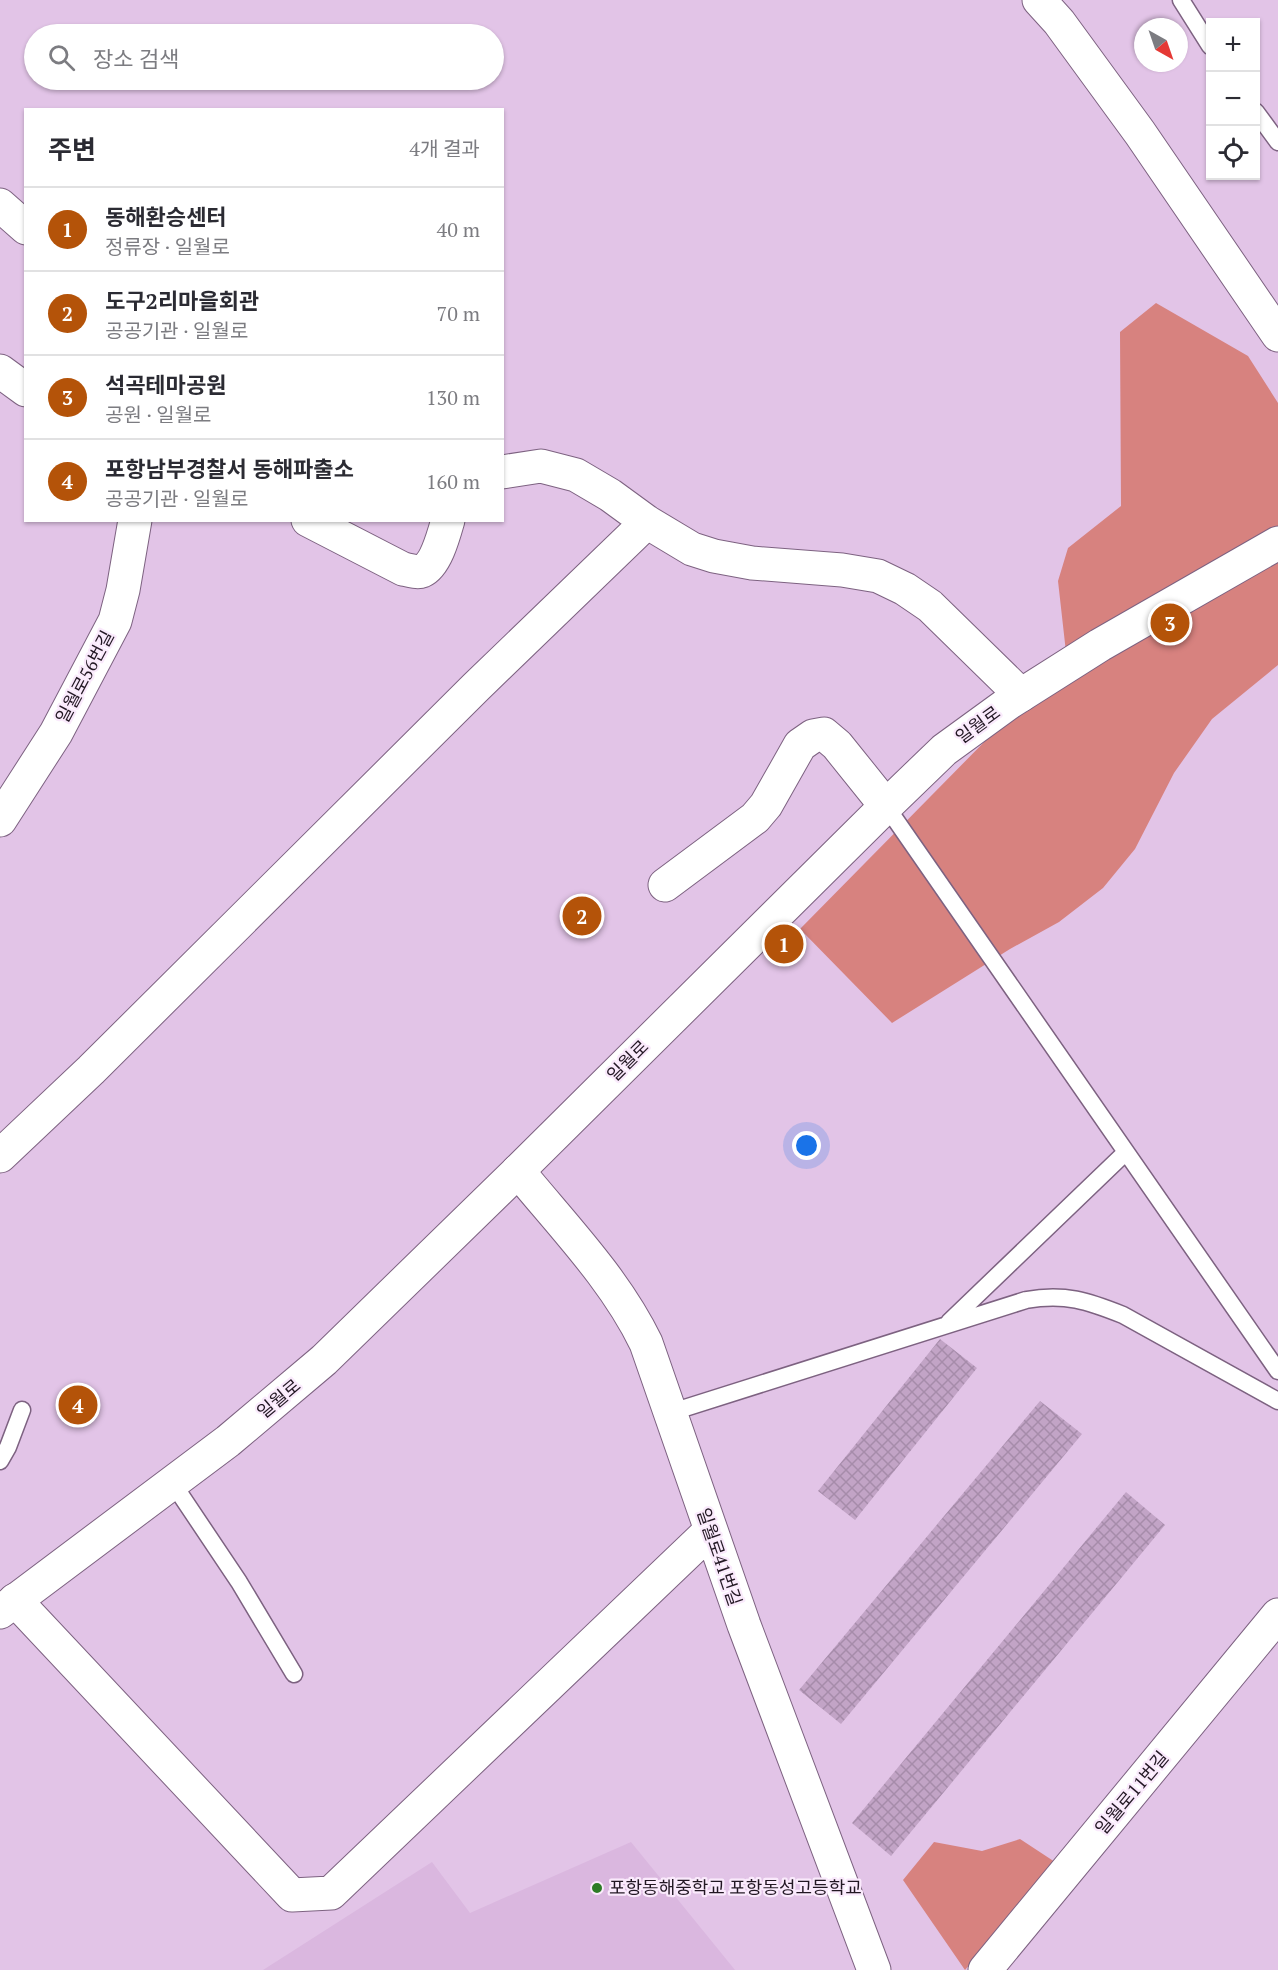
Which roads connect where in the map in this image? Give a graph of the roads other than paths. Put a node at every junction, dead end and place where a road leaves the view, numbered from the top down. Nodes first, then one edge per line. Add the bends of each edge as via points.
1 (1039, 0) edge
2 (1181, 0) edge
3 (1206, 40) edge
4 (1260, 117) edge
5 (1278, 142) edge
6 (0, 205) edge
7 (24, 226) edge
8 (1278, 335) edge
9 (0, 371) edge
10 (24, 389) edge
11 (504, 472) edge
12 (135, 522) edge
13 (312, 522) edge
14 (447, 522) edge
15 (647, 522) junction
16 (1278, 543) edge
17 (1021, 695) junction
18 (886, 806) junction
19 (0, 820) edge
20 (665, 885) dead end
21 (1126, 1152) junction
22 (0, 1156) edge
23 (518, 1171) junction
24 (945, 1326) junction
25 (1278, 1371) edge
26 (1278, 1401) edge
27 (22, 1410) dead end
28 (669, 1413) junction
29 (0, 1461) edge
30 (172, 1482) junction
31 (710, 1531) junction
32 (8, 1606) edge
33 (1278, 1615) edge
34 (294, 1674) dead end
35 (873, 1970) edge
36 (985, 1970) edge

1 - 8 street via 1140,134
2 - 3 lane
4 - 5 lane
6 - 7 street
9 - 10 street
11 - 15 street via 541,466 576,475
12 - 19 street, 일월로56번길 via 115,621 56,734
13 - 14 street via 413,571 422,571 430,564
15 - 17 street via 692,549 714,556 878,576 930,606
15 - 22 street
16 - 17 street, 일월로
17 - 18 street, 일월로 via 944,750
18 - 20 street via 837,745 824,734 813,736 800,745 755,818
18 - 21 lane
18 - 23 street, 일월로
21 - 24 lane
21 - 25 lane
23 - 28 street, 일월로41번길 via 633,1316
23 - 30 street, 일월로 via 324,1360
24 - 26 lane via 1026,1300 1067,1297 1123,1316
24 - 28 lane
27 - 29 lane
28 - 31 street, 일월로41번길
30 - 32 street, 일월로
30 - 34 lane
31 - 32 street via 331,1893 292,1895
31 - 35 street, 일월로41번길
33 - 36 street, 일월로11번길

